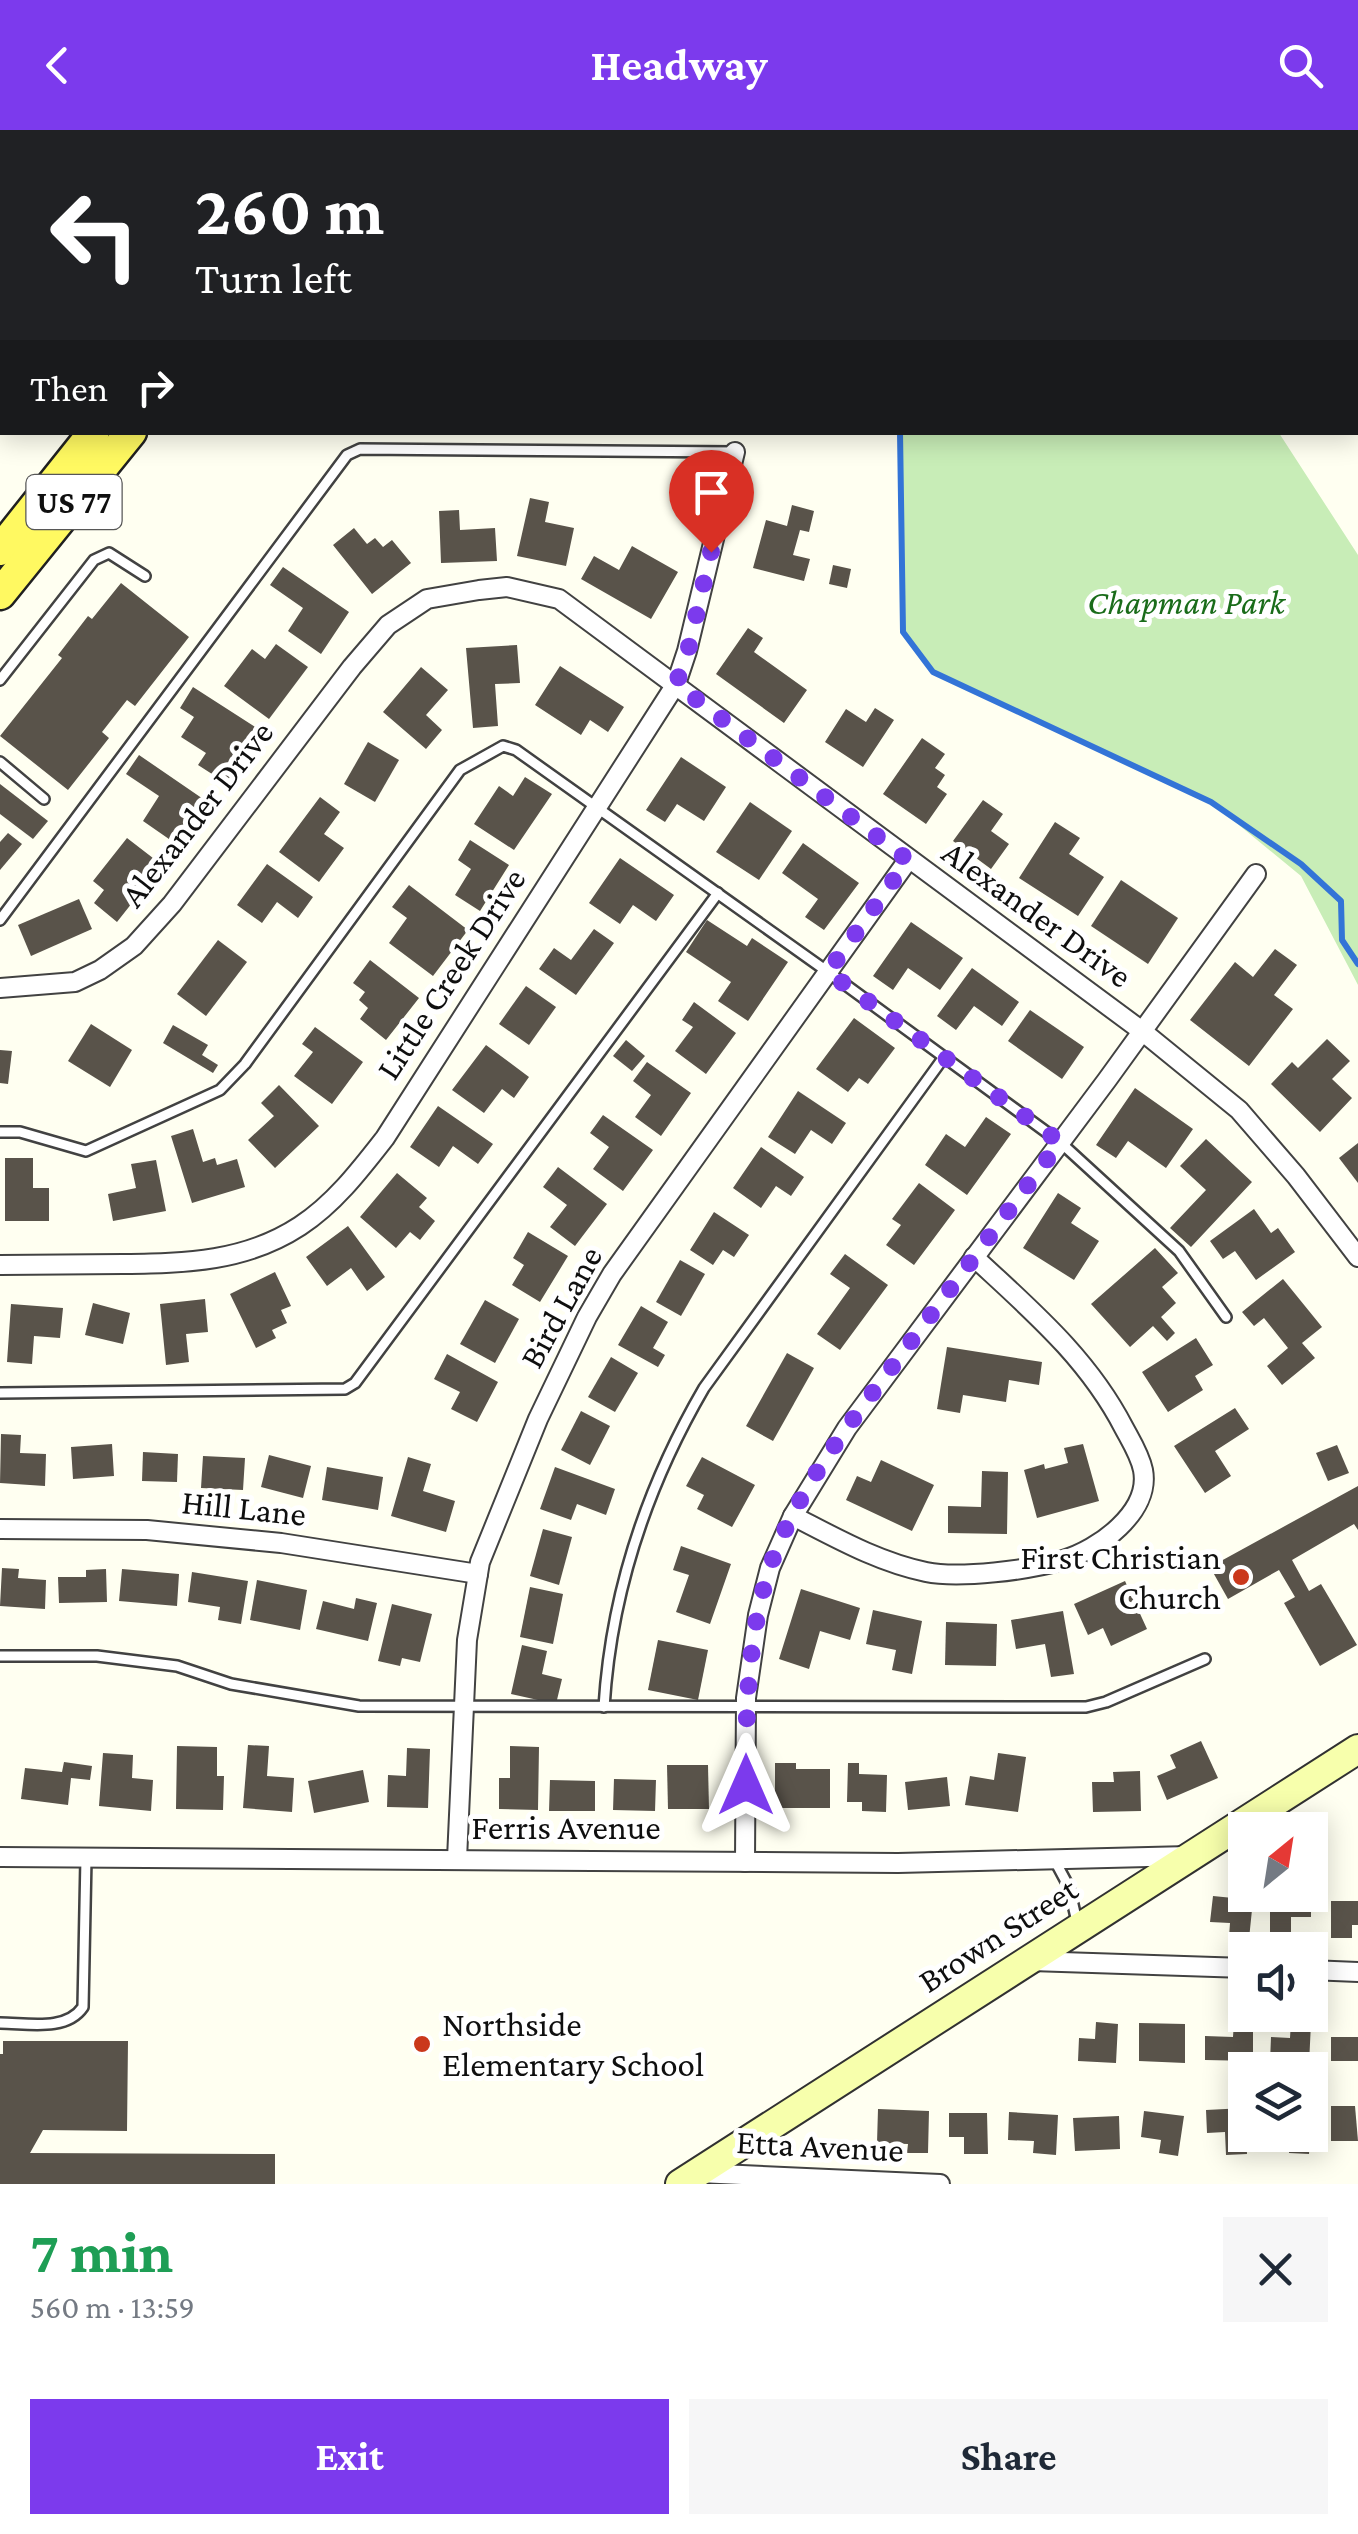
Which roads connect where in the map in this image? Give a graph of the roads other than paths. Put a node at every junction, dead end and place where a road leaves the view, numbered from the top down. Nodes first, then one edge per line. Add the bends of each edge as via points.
1 (92, 435) edge
2 (127, 435) edge
3 (735, 452) joint
4 (4, 568) edge
5 (144, 576) dead end
6 (0, 680) edge
7 (676, 684) junction
8 (0, 762) edge
9 (44, 798) dead end
10 (597, 807) junction
11 (908, 860) junction
12 (1256, 874) dead end
13 (718, 894) junction
14 (0, 920) edge
15 (828, 972) junction
16 (0, 988) edge
17 (1142, 1031) junction
18 (944, 1057) junction
19 (0, 1132) edge
20 (1060, 1142) junction
21 (974, 1257) junction
22 (1358, 1257) edge
23 (0, 1266) edge
24 (1226, 1317) dead end
25 (0, 1393) edge
26 (793, 1516) junction
27 (0, 1529) edge
28 (478, 1574) junction
29 (0, 1656) edge
30 (1205, 1660) dead end
31 (464, 1706) junction
32 (604, 1708) junction
33 (746, 1708) junction
34 (1358, 1750) edge
35 (1192, 1856) junction
36 (0, 1857) edge
37 (86, 1858) junction
38 (457, 1859) junction
39 (1054, 1859) junction
40 (746, 1862) junction
41 (1078, 1928) junction
42 (1028, 1961) junction
43 (1228, 1967) edge
44 (1328, 1971) edge
45 (1358, 1972) edge
46 (0, 2022) edge
47 (688, 2178) edge
48 (780, 2180) edge
49 (940, 2184) edge

1 - 4 main road, US 77
2 - 4 main road, US 77
3 - 7 street, Little Creek Drive
3 - 14 lane via 360,449 346,455
5 - 6 lane via 109,553 94,560
7 - 10 street, Little Creek Drive
7 - 11 street, Alexander Drive
7 - 16 street, Alexander Drive via 559,599 507,587 426,599 388,625 352,667 134,946 74,982
8 - 9 lane
10 - 13 lane
10 - 19 lane via 503,746 460,770 220,1090 86,1151
10 - 23 street, Little Creek Drive via 385,1138 325,1207 260,1248 196,1263
11 - 15 street, Bird Lane
11 - 17 street, Alexander Drive
12 - 17 street
13 - 15 lane
13 - 25 lane via 355,1383 345,1389
15 - 18 lane
15 - 28 street, Bird Lane via 587,1317 538,1419
17 - 20 street
17 - 22 street, Alexander Drive via 1239,1110
18 - 20 lane
18 - 32 lane via 746,1327 676,1436 627,1568
20 - 21 street
20 - 24 lane via 1179,1250
21 - 26 street via 847,1428
21 - 26 street via 1048,1324 1109,1398 1144,1473 1132,1513 1067,1560 1015,1570 930,1573 872,1556
26 - 33 street via 758,1616
27 - 28 street, Hill Lane via 147,1530
28 - 31 street, Bird Lane
29 - 31 lane via 97,1656 178,1666 231,1684 359,1706
30 - 33 lane via 1086,1706
31 - 32 lane
31 - 38 street, Bird Lane
32 - 33 lane
33 - 40 street
34 - 35 main road, Brown Street
35 - 39 street, Ferris Avenue
35 - 41 main road, Brown Street
36 - 37 street, Ferris Avenue
37 - 38 street, Ferris Avenue
37 - 46 lane via 83,2007 64,2023
38 - 40 street, Ferris Avenue
39 - 40 street, Ferris Avenue
39 - 41 lane
41 - 42 main road, Brown Street
42 - 43 street
42 - 47 main road, Brown Street
44 - 45 street
47 - 48 street, Etta Avenue
48 - 49 street, Etta Avenue

